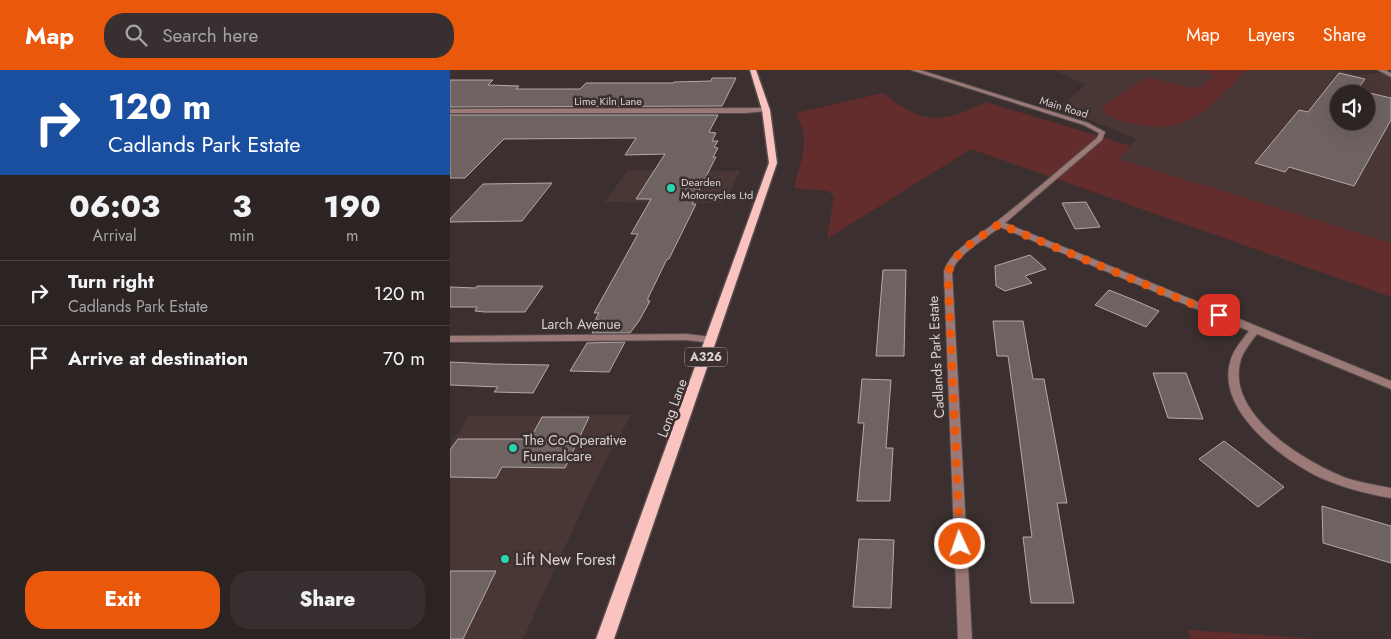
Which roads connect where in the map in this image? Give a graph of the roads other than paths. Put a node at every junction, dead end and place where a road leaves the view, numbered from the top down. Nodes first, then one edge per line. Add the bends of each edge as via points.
1 (753, 70) edge
2 (914, 70) edge
3 (1381, 70) edge
4 (1391, 75) edge
5 (766, 110) junction
6 (450, 111) edge
7 (999, 224) junction
8 (1255, 330) junction
9 (450, 339) edge
10 (712, 340) junction
11 (1391, 385) edge
12 (1391, 493) edge
13 (605, 639) edge
14 (965, 639) edge

1 - 5 main road, Long Lane / A326
2 - 7 street, Main Road via 1086,124 1102,132 1100,139
3 - 4 street
5 - 6 street, Lime Kiln Lane
5 - 10 main road, Long Lane / A326 via 773,163
7 - 8 street
7 - 14 street, Cadlands Park Estate via 960,253 948,271
8 - 11 street
8 - 12 street via 1235,360 1233,373 1238,398 1248,415 1280,448 1318,471 1342,481
9 - 10 street, Larch Avenue via 686,337
10 - 13 main road, Long Lane / A326

